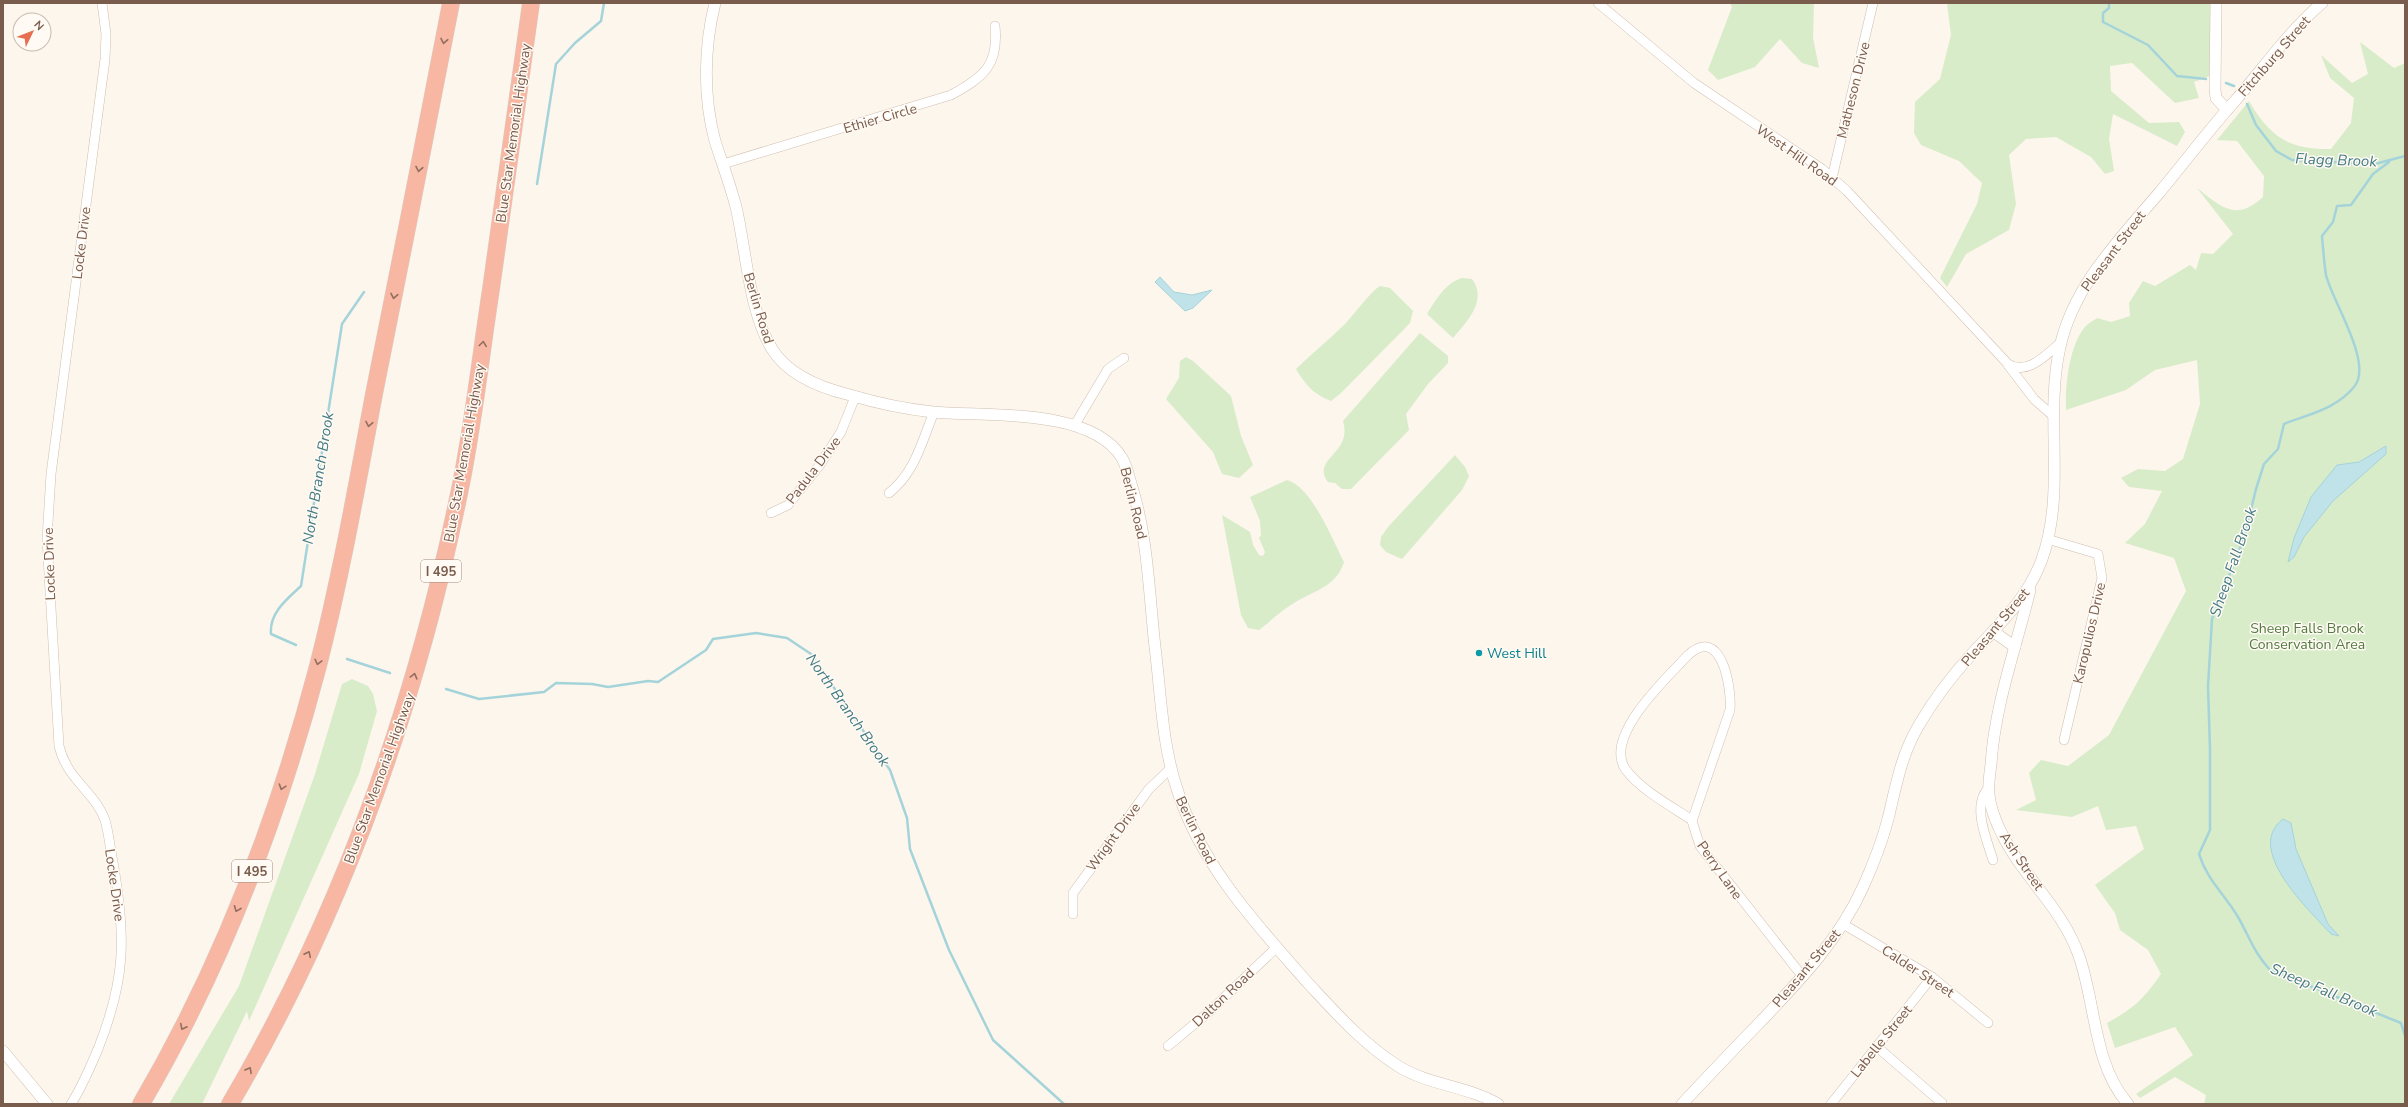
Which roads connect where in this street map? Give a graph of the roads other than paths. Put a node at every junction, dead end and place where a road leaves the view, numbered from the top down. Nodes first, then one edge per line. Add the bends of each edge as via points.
1 (102, 3) edge
2 (451, 3) edge
3 (531, 3) edge
4 (715, 3) edge
5 (1598, 3) edge
6 (1873, 3) edge
7 (2216, 3) edge
8 (2322, 3) edge
9 (995, 26) dead end
10 (2227, 110) junction
11 (723, 164) junction
12 (1832, 178) junction
13 (2060, 343) junction
14 (1124, 358) dead end
15 (2008, 364) junction
16 (855, 397) junction
17 (934, 412) junction
18 (2052, 415) junction
19 (1074, 426) junction
20 (889, 493) dead end
21 (771, 513) dead end
22 (2047, 539) junction
23 (2032, 582) junction
24 (1994, 632) junction
25 (2015, 647) junction
26 (2064, 740) dead end
27 (1171, 768) junction
28 (1989, 788) junction
29 (1692, 820) junction
30 (1993, 860) dead end
31 (1073, 914) dead end
32 (1843, 924) junction
33 (1277, 947) junction
34 (1803, 977) junction
35 (1932, 977) junction
36 (1988, 1023) dead end
37 (1168, 1046) dead end
38 (1876, 1046) junction
39 (3, 1051) edge
40 (1942, 1103) dead end
41 (47, 1104) edge
42 (71, 1104) edge
43 (142, 1104) edge
44 (230, 1104) edge
45 (1498, 1104) edge
46 (1682, 1104) edge
47 (1831, 1104) edge
48 (2128, 1104) edge

1 - 42 street, Locke Drive via 106,34 105,59 51,474 47,532 59,746 68,770 96,805 104,820 114,871 122,939 121,969 115,1003 92,1062
2 -> 43 highway, I 495 via 344,548 306,708 276,805 242,897 201,990
44 -> 3 highway, Blue Star Memorial Highway / I 495 via 279,1012 340,883 375,798 414,678 446,549 467,449
4 - 11 street, Berlin Road via 708,47 708,96 713,131
5 - 12 street, West Hill Road via 1694,83
6 - 12 street, Matheson Drive
7 - 10 street via 2215,89 2216,98
8 - 10 street, Fitchburg Street via 2289,34
9 - 11 street, Ethier Circle via 996,50 988,66 969,85 951,95
10 - 13 street, Pleasant Street via 2082,290
11 - 16 street, Berlin Road via 735,203 754,300 772,349 786,365 804,378
12 - 15 street, West Hill Road
13 - 15 street via 2028,366 2014,368
13 - 18 street, Pleasant Street via 2054,375
14 - 19 street via 1108,369
15 - 18 street, West Hill Road via 2034,399
16 - 17 street, Berlin Road
16 - 21 street, Padula Drive via 841,432 819,466 788,505
17 - 19 street, Berlin Road via 1028,418
17 - 20 street via 909,474
18 - 22 street, Pleasant Street via 2054,495
19 - 27 street, Berlin Road via 1094,434 1115,449 1125,465 1136,499 1146,552 1162,709
22 - 23 street, Pleasant Street via 2042,560
22 - 26 street, Karopulios Drive via 2098,554 2102,578
23 - 24 street, Pleasant Street
23 - 25 street, Ash Street
24 - 25 street
24 - 32 street, Pleasant Street via 1969,657 1941,692 1914,734 1901,763 1876,855 1864,886
25 - 28 street, Ash Street via 1995,731
27 - 31 street, Wright Drive via 1149,789 1073,893
27 - 33 street, Berlin Road via 1180,799 1200,845 1230,892
28 - 30 street via 1981,801
28 - 48 street, Ash Street via 2001,834 2060,917 2078,954 2088,984 2102,1053 2112,1079
29 - 29 street via 1730,710 1729,682 1721,658 1711,648 1702,647 1694,649 1638,711 1626,730 1621,747 1626,769 1653,793
29 - 34 street, Perry Lane via 1700,846
32 - 34 street, Pleasant Street
32 - 35 street, Calder Street
33 - 37 street, Dalton Road via 1209,1012
33 - 45 street, Berlin Road via 1339,1016 1388,1059 1405,1070 1479,1094
34 - 46 street, Pleasant Street
35 - 36 street, Calder Street
35 - 38 street, Labelle Street
38 - 40 street
38 - 47 street, Labelle Street
39 - 41 street

